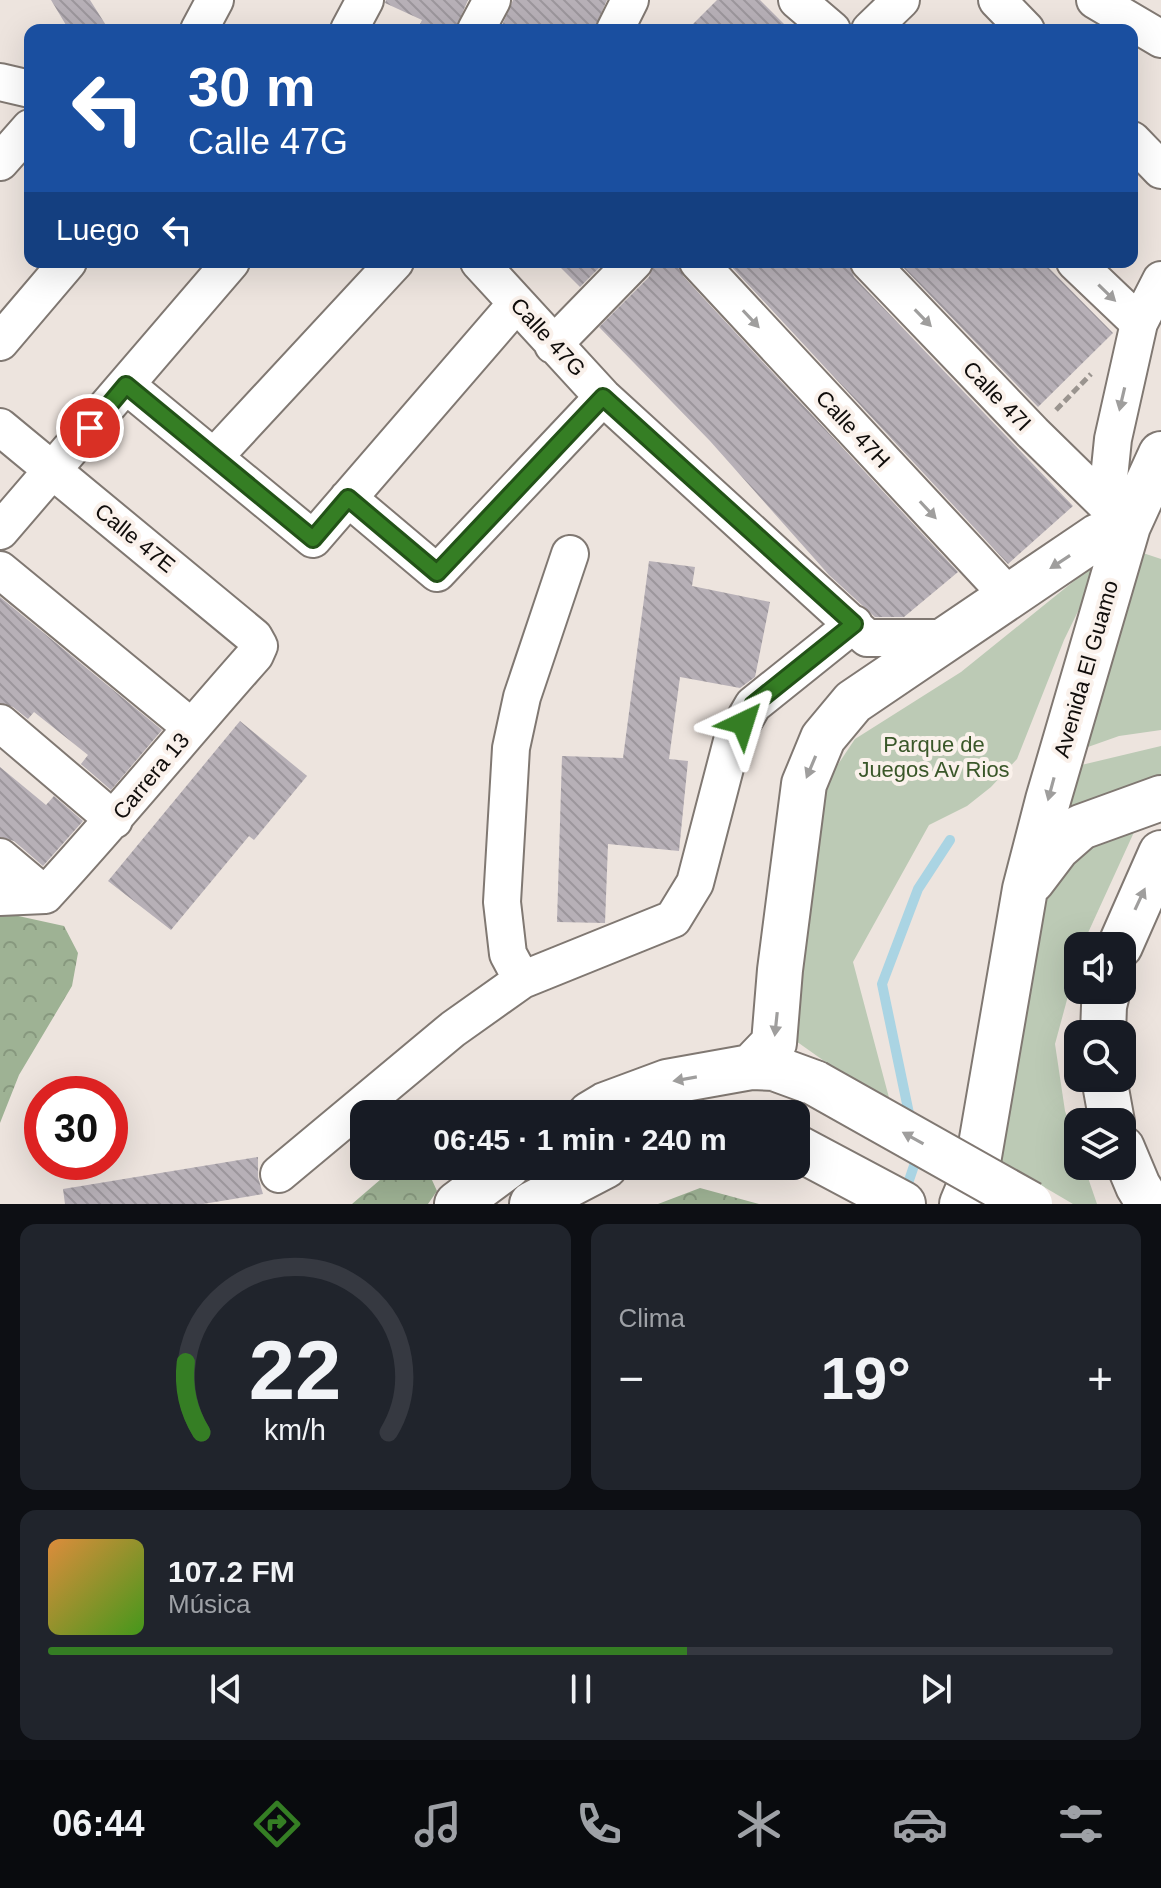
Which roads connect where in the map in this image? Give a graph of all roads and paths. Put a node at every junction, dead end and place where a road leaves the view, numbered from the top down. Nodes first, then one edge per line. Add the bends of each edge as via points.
1 (215, 0) edge
2 (365, 0) edge
3 (492, 0) edge
4 (630, 0) edge
5 (797, 0) edge
6 (997, 0) edge
7 (1095, 0) edge
8 (202, 24) edge
9 (352, 24) edge
10 (479, 24) edge
11 (618, 24) edge
12 (825, 24) edge
13 (1020, 24) edge
14 (1136, 24) edge
15 (1138, 25) edge
16 (1161, 39) edge
17 (0, 82) edge
18 (24, 88) edge
19 (24, 135) edge
20 (1138, 146) edge
21 (0, 162) edge
22 (1161, 170) edge
23 (63, 268) edge
24 (226, 268) edge
25 (389, 268) edge
26 (490, 268) edge
27 (628, 268) edge
28 (704, 268) edge
29 (875, 268) edge
30 (1081, 268) edge
31 (1161, 280) edge
32 (516, 304) junction
33 (1139, 323) junction
34 (0, 342) edge
35 (553, 345) junction
36 (1097, 367) dead end
37 (126, 385) junction
38 (603, 397) junction
39 (0, 427) edge
40 (1033, 433) junction
41 (1161, 454) edge
42 (214, 457) junction
43 (53, 471) junction
44 (348, 498) junction
45 (0, 531) edge
46 (1145, 537) edge
47 (570, 554) dead end
48 (0, 570) edge
49 (1008, 595) junction
50 (861, 631) junction
51 (952, 638) junction
52 (255, 655) joint
53 (853, 702) junction
54 (0, 723) edge
55 (191, 727) junction
56 (1161, 798) edge
57 (114, 820) junction
58 (1161, 853) edge
59 (0, 857) edge
60 (1025, 889) junction
61 (45, 895) junction
62 (0, 897) edge
63 (1126, 932) edge
64 (522, 980) junction
65 (751, 1067) junction
66 (618, 1100) edge
67 (810, 1154) edge
68 (279, 1174) dead end
69 (489, 1180) edge
70 (578, 1180) edge
71 (1135, 1180) edge
72 (457, 1204) edge
73 (532, 1204) edge
74 (903, 1204) edge
75 (962, 1204) edge
76 (1030, 1204) edge
77 (1149, 1204) edge

1 - 8 street
2 - 9 street
3 - 10 street
4 - 11 street
5 - 12 street
6 - 13 street
7 - 14 street
15 - 16 street
17 - 18 street
19 - 21 street
20 - 22 street
23 - 34 street
24 - 37 street
25 - 42 street
26 - 32 street, Calle 47G
27 - 35 street
28 -> 49 street, Calle 47H
29 -> 40 street, Calle 47I
30 -> 33 street
31 - 33 street
32 - 35 street, Calle 47G
32 - 44 street
33 -> 46 street via 1109,478
35 - 38 street, Calle 47G
36 - 40 path
37 - 42 street
37 - 43 street
38 - 44 street via 437,573
38 - 50 street, Calle 47G
39 - 43 street, Calle 47E
40 - 46 street, Calle 47I
41 - 46 main road, Avenida El Guamo
42 - 44 street via 313,539
43 - 45 street
43 - 52 street, Calle 47E via 254,637 259,646
46 -> 49 main road via 1098,536
46 -> 60 main road, Avenida El Guamo via 1067,731
47 - 64 street via 522,697 511,748 502,902 508,954
48 - 55 street
49 - 51 main road
50 - 51 street
50 - 53 street
50 - 64 street via 753,705 732,741 695,883 673,919
51 - 53 main road
52 - 55 street, Carrera 13
53 -> 65 main road via 823,738 804,784 774,1043
54 - 57 street
55 - 57 street, Carrera 13
56 - 60 main road, Avenida El Guamo via 1081,827
57 - 61 street, Carrera 13
63 -> 58 main road
59 - 61 street
60 - 75 main road, Avenida El Guamo via 977,1168
61 - 62 street
64 - 68 street via 453,1029
65 -> 66 main road via 667,1082
76 -> 65 main road, bridge via 815,1083 774,1068
67 - 74 main road
69 - 72 main road
70 - 73 main road
71 - 77 main road

